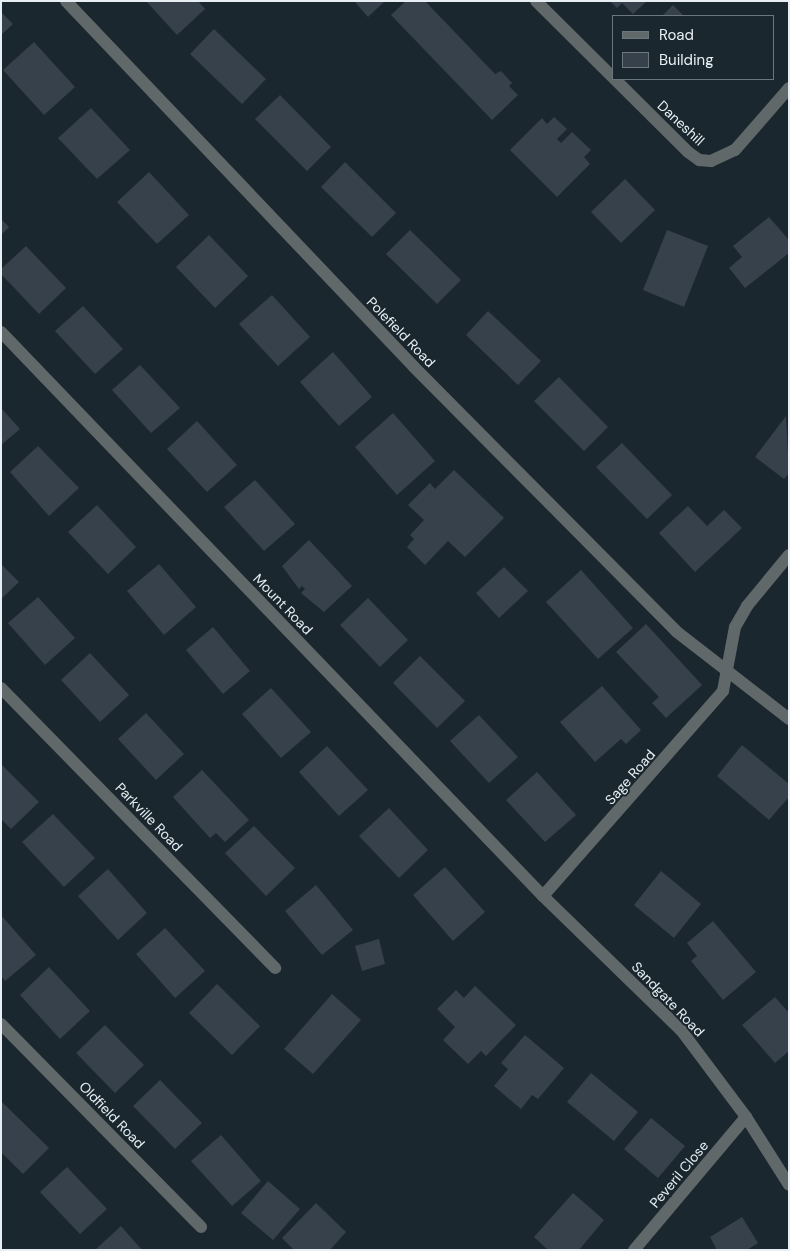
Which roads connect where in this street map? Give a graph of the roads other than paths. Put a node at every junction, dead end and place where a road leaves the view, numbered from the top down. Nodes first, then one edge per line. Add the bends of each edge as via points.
1 (66, 1) edge
2 (536, 1) edge
3 (612, 76) edge
4 (616, 80) edge
5 (789, 88) edge
6 (1, 332) edge
7 (789, 554) edge
8 (727, 670) junction
9 (1, 688) edge
10 (789, 719) edge
11 (543, 896) junction
12 (275, 968) dead end
13 (1, 1024) edge
14 (746, 1118) junction
15 (789, 1185) edge
16 (201, 1227) dead end
17 (634, 1250) edge

1 - 8 street, Polefield Road via 414,368 677,632 697,651
2 - 3 street, Daneshill
4 - 5 street, Daneshill via 688,152 699,160 711,161 735,150
6 - 11 street, Mount Road
7 - 8 street, Sage Road via 739,620 730,644
8 - 10 street, Polefield Road
8 - 11 street, Sage Road via 723,691
9 - 12 street, Parkville Road
11 - 14 street, Sandgate Road via 681,1030
13 - 16 street, Oldfield Road
14 - 15 street, Sandgate Road
14 - 17 street, Peveril Close

